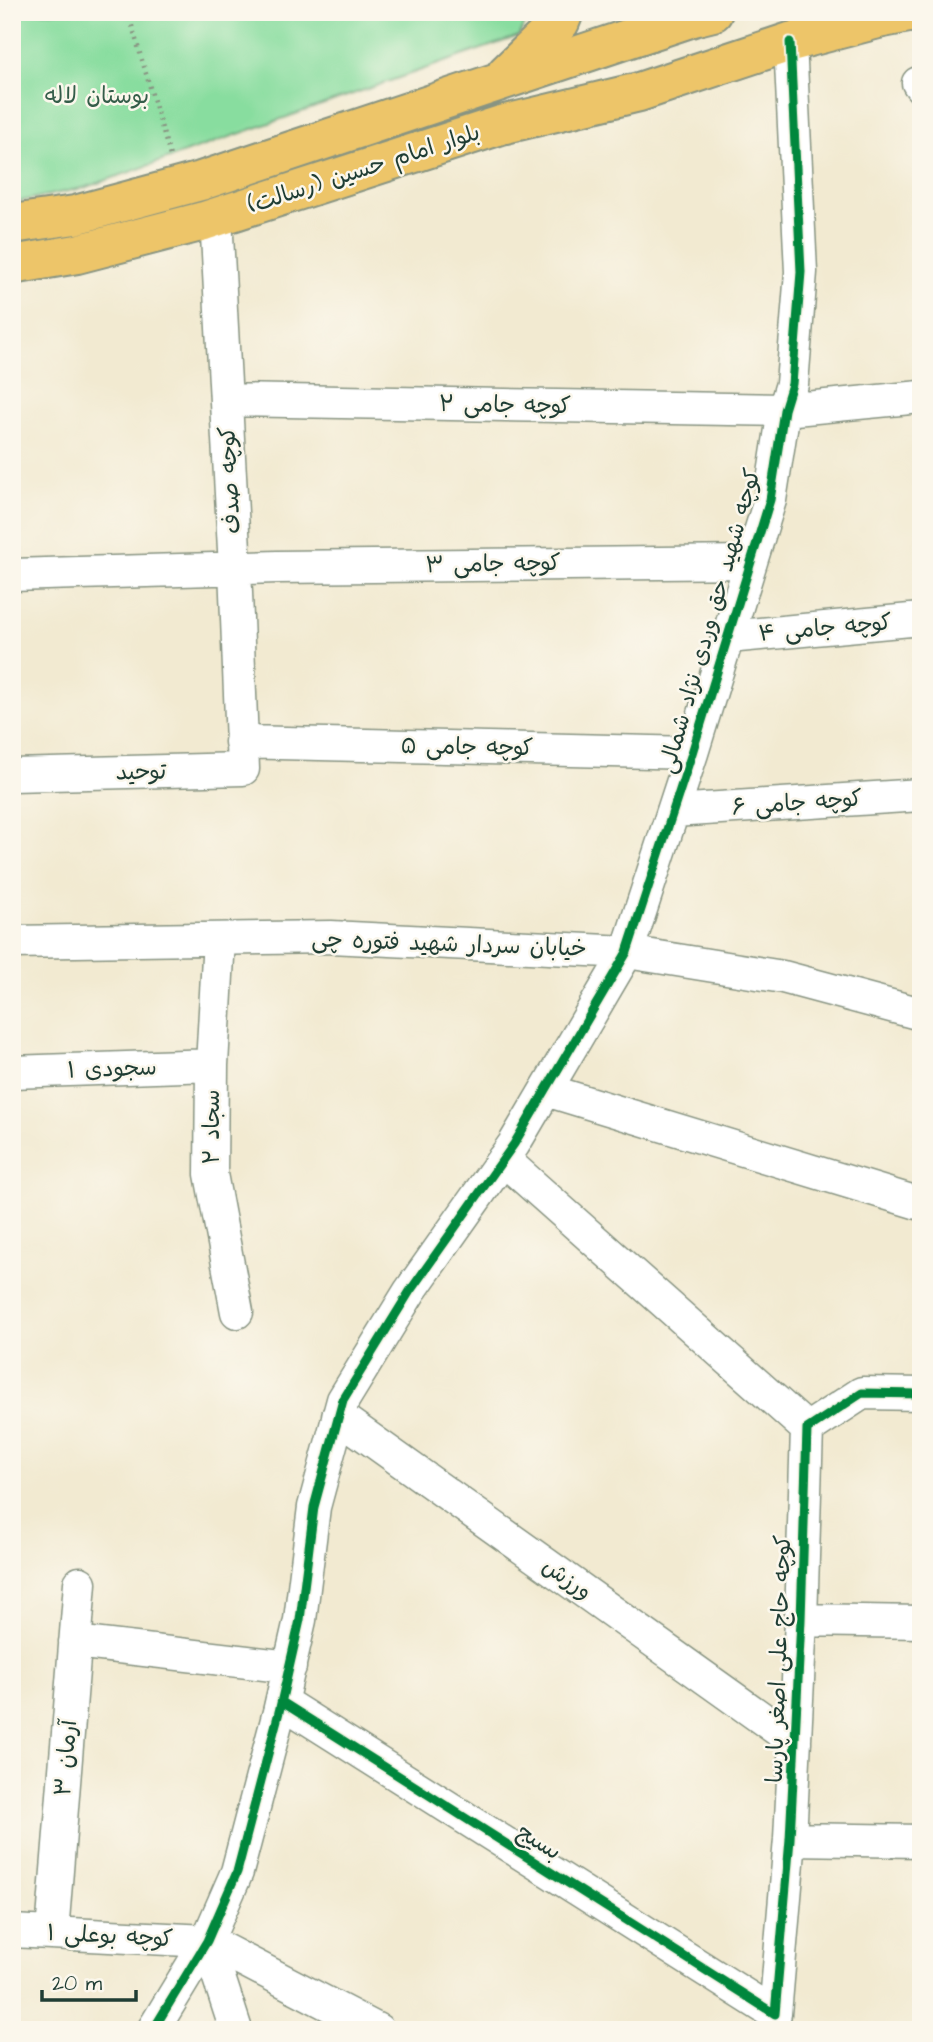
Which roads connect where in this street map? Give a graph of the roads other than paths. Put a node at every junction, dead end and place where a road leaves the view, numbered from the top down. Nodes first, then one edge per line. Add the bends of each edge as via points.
1 (564, 12) edge
2 (914, 12) edge
3 (699, 14) edge
4 (619, 26) edge
5 (790, 42) junction
6 (714, 66) junction
7 (501, 80) junction
8 (639, 92) junction
9 (216, 217) junction
10 (12, 225) edge
11 (12, 265) edge
12 (921, 397) edge
13 (226, 400) junction
14 (784, 410) junction
15 (751, 562) junction
16 (235, 568) junction
17 (12, 575) edge
18 (921, 619) edge
19 (728, 637) junction
20 (241, 742) junction
21 (692, 752) junction
22 (12, 775) edge
23 (921, 795) edge
24 (673, 811) junction
25 (219, 939) junction
26 (12, 942) edge
27 (627, 952) junction
28 (921, 1014) edge
29 (212, 1065) junction
30 (12, 1072) edge
31 (546, 1090) junction
32 (503, 1159) junction
33 (921, 1204) edge
34 (237, 1312) dead end
35 (921, 1394) edge
36 (338, 1416) junction
37 (807, 1429) junction
38 (80, 1583) dead end
39 (801, 1620) junction
40 (921, 1622) edge
41 (75, 1642) junction
42 (290, 1667) junction
43 (282, 1702) junction
44 (795, 1742) junction
45 (790, 1839) junction
46 (921, 1841) edge
47 (12, 1931) edge
48 (52, 1933) junction
49 (207, 1941) junction
50 (775, 2014) joint
51 (153, 2030) edge
52 (236, 2030) edge
53 (378, 2030) edge

1 - 7 main road via 560,22
2 - 5 main road, بلوار امام حسین (رسالت)
3 - 4 main road, بلوار امام حسین (رسالت)
3 - 6 main road
4 - 7 main road, بلوار امام حسین (رسالت)
4 - 8 main road
5 - 6 main road, بلوار امام حسین (رسالت)
5 - 14 street, کوچه شهید حق وردی نژاد شمالی via 801,272 792,384
6 - 8 main road, بلوار امام حسین (رسالت)
7 - 10 main road, بلوار امام حسین (رسالت) via 201,181 75,215
8 - 9 main road, بلوار امام حسین (رسالت) via 501,125
9 - 11 main road, بلوار امام حسین (رسالت) via 77,254
9 - 13 street, کوچه صدف
12 - 14 street, کوچه جامی ۲
13 - 14 street, کوچه جامی ۲
13 - 16 street, کوچه صدف
14 - 15 street, کوچه شهید حق وردی نژاد شمالی via 770,500
15 - 16 street, کوچه جامی ۳
15 - 19 street, کوچه شهید حق وردی نژاد شمالی
16 - 17 street, کوچه جامی ۳
16 - 20 street, کوچه صدف
18 - 19 street, کوچه جامی ۴
19 - 21 street, کوچه شهید حق وردی نژاد شمالی
20 - 21 street, کوچه جامی ۵
20 - 22 street, توحید via 243,769
21 - 24 street, کوچه شهید حق وردی نژاد شمالی
23 - 24 street, کوچه جامی ۶
24 - 27 street, کوچه شهید حق وردی نژاد شمالی
25 - 26 street, خیابان سردار شهید فتوره چی
25 - 27 street, خیابان سردار شهید فتوره چی via 331,937
25 - 29 street, سجاد ۲
27 - 28 street, خیابان سردار شهید فتوره چی via 783,977
27 - 31 street, کوچه شهید حق وردی نژاد شمالی
29 - 30 street, سجودی ۱
29 - 34 street, سجاد ۲ via 211,1174
31 - 32 street, کوچه شهید حق وردی نژاد شمالی
31 - 33 street
32 - 36 street, کوچه شهید حق وردی نژاد شمالی via 410,1291 343,1400
32 - 37 street
35 - 37 street via 862,1393
36 - 42 street, کوچه شهید حق وردی نژاد شمالی via 314,1507
36 - 44 street, ورزش
37 - 39 street, کوچه حاج علی اصغر پارسا
38 - 41 street, آرمان ۳
39 - 40 street
39 - 44 street, کوچه حاج علی اصغر پارسا
41 - 42 street
41 - 48 street, آرمان ۳
42 - 43 street, کوچه شهید حق وردی نژاد شمالی
43 - 49 street, کوچه شهید حق وردی نژاد شمالی via 237,1872
43 - 50 street, بسیج
44 - 45 street, کوچه حاج علی اصغر پارسا
45 - 46 street
45 - 50 street, کوچه حاج علی اصغر پارسا
47 - 48 street, کوچه بوعلی ۱
48 - 49 street, کوچه بوعلی ۱
49 - 51 street, کوچه شهید حق وردی نژاد شمالی
49 - 52 street
49 - 53 street

